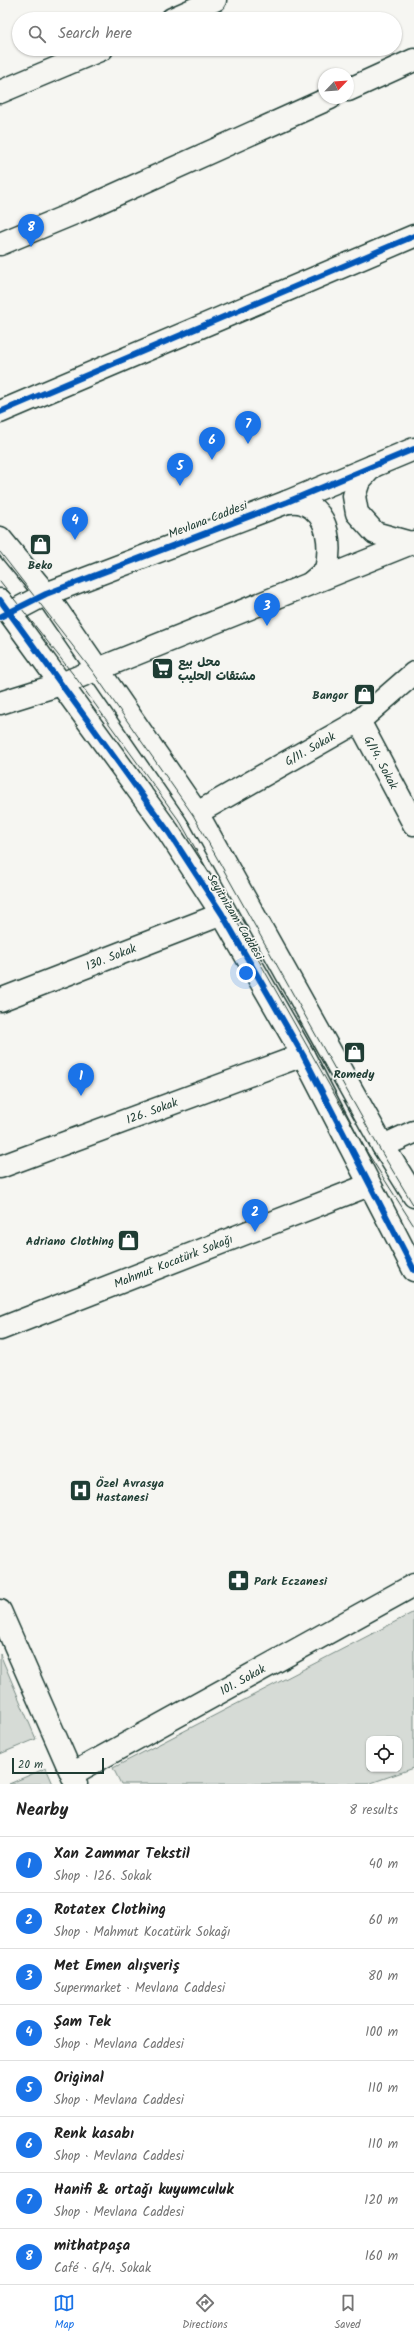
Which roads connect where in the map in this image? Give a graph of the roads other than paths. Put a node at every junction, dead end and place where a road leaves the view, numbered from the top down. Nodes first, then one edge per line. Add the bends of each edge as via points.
1 (215, 0) edge
2 (188, 12) edge
3 (85, 56) edge
4 (414, 60) edge
5 (354, 87) edge
6 (0, 92) edge
7 (318, 103) edge
8 (414, 236) edge
9 (0, 244) edge
10 (0, 412) edge
11 (414, 449) edge
12 (373, 466) junction
13 (287, 502) junction
14 (0, 538) edge
15 (412, 542) edge
16 (309, 584) junction
17 (46, 594) junction
18 (3, 610) edge
19 (100, 670) junction
20 (414, 673) edge
21 (60, 684) junction
22 (0, 703) edge
23 (359, 722) junction
24 (197, 813) junction
25 (414, 824) edge
26 (222, 914) junction
27 (0, 1000) edge
28 (303, 1055) junction
29 (414, 1132) edge
30 (383, 1146) junction
31 (0, 1167) edge
32 (369, 1185) junction
33 (414, 1196) edge
34 (414, 1270) edge
35 (0, 1329) edge
36 (414, 1585) edge
37 (0, 1611) edge
38 (74, 1779) edge

1 - 2 street
3 - 6 street
4 - 5 street
7 - 9 street
8 - 10 street
11 - 12 street, Mevlana Caddesi
12 - 13 street, Mevlana Caddesi
12 - 15 street via 359,481 354,496 357,513 375,533 394,540
13 - 16 street via 304,503 313,508 324,523 328,537 330,552 326,570
13 - 17 street, Mevlana Caddesi
14 - 17 street, Seyitnizam Caddesi
15 - 16 street
16 - 19 street
17 - 18 street, Mevlana Caddesi
17 - 19 street, Seyitnizam Caddesi
18 - 21 street, Seyitnizam Caddesi
19 - 21 street
19 - 24 street, Seyitnizam Caddesi
20 - 23 street, G/11. Sokak
21 - 22 street
21 - 26 street, Seyitnizam Caddesi via 168,831
23 - 24 street, G/11. Sokak
23 - 25 street, G/14. Sokak
24 - 30 street, Seyitnizam Caddesi
26 - 27 street, 130. Sokak
26 - 28 street, Seyitnizam Caddesi
28 - 31 street, 126. Sokak
28 - 32 street, Seyitnizam Caddesi
29 - 30 street
30 - 33 street, Seyitnizam Caddesi
32 - 34 street, Seyitnizam Caddesi
32 - 35 street, Mahmut Kocatürk Sokağı
36 - 38 street, 101. Sokak
37 - 38 street

